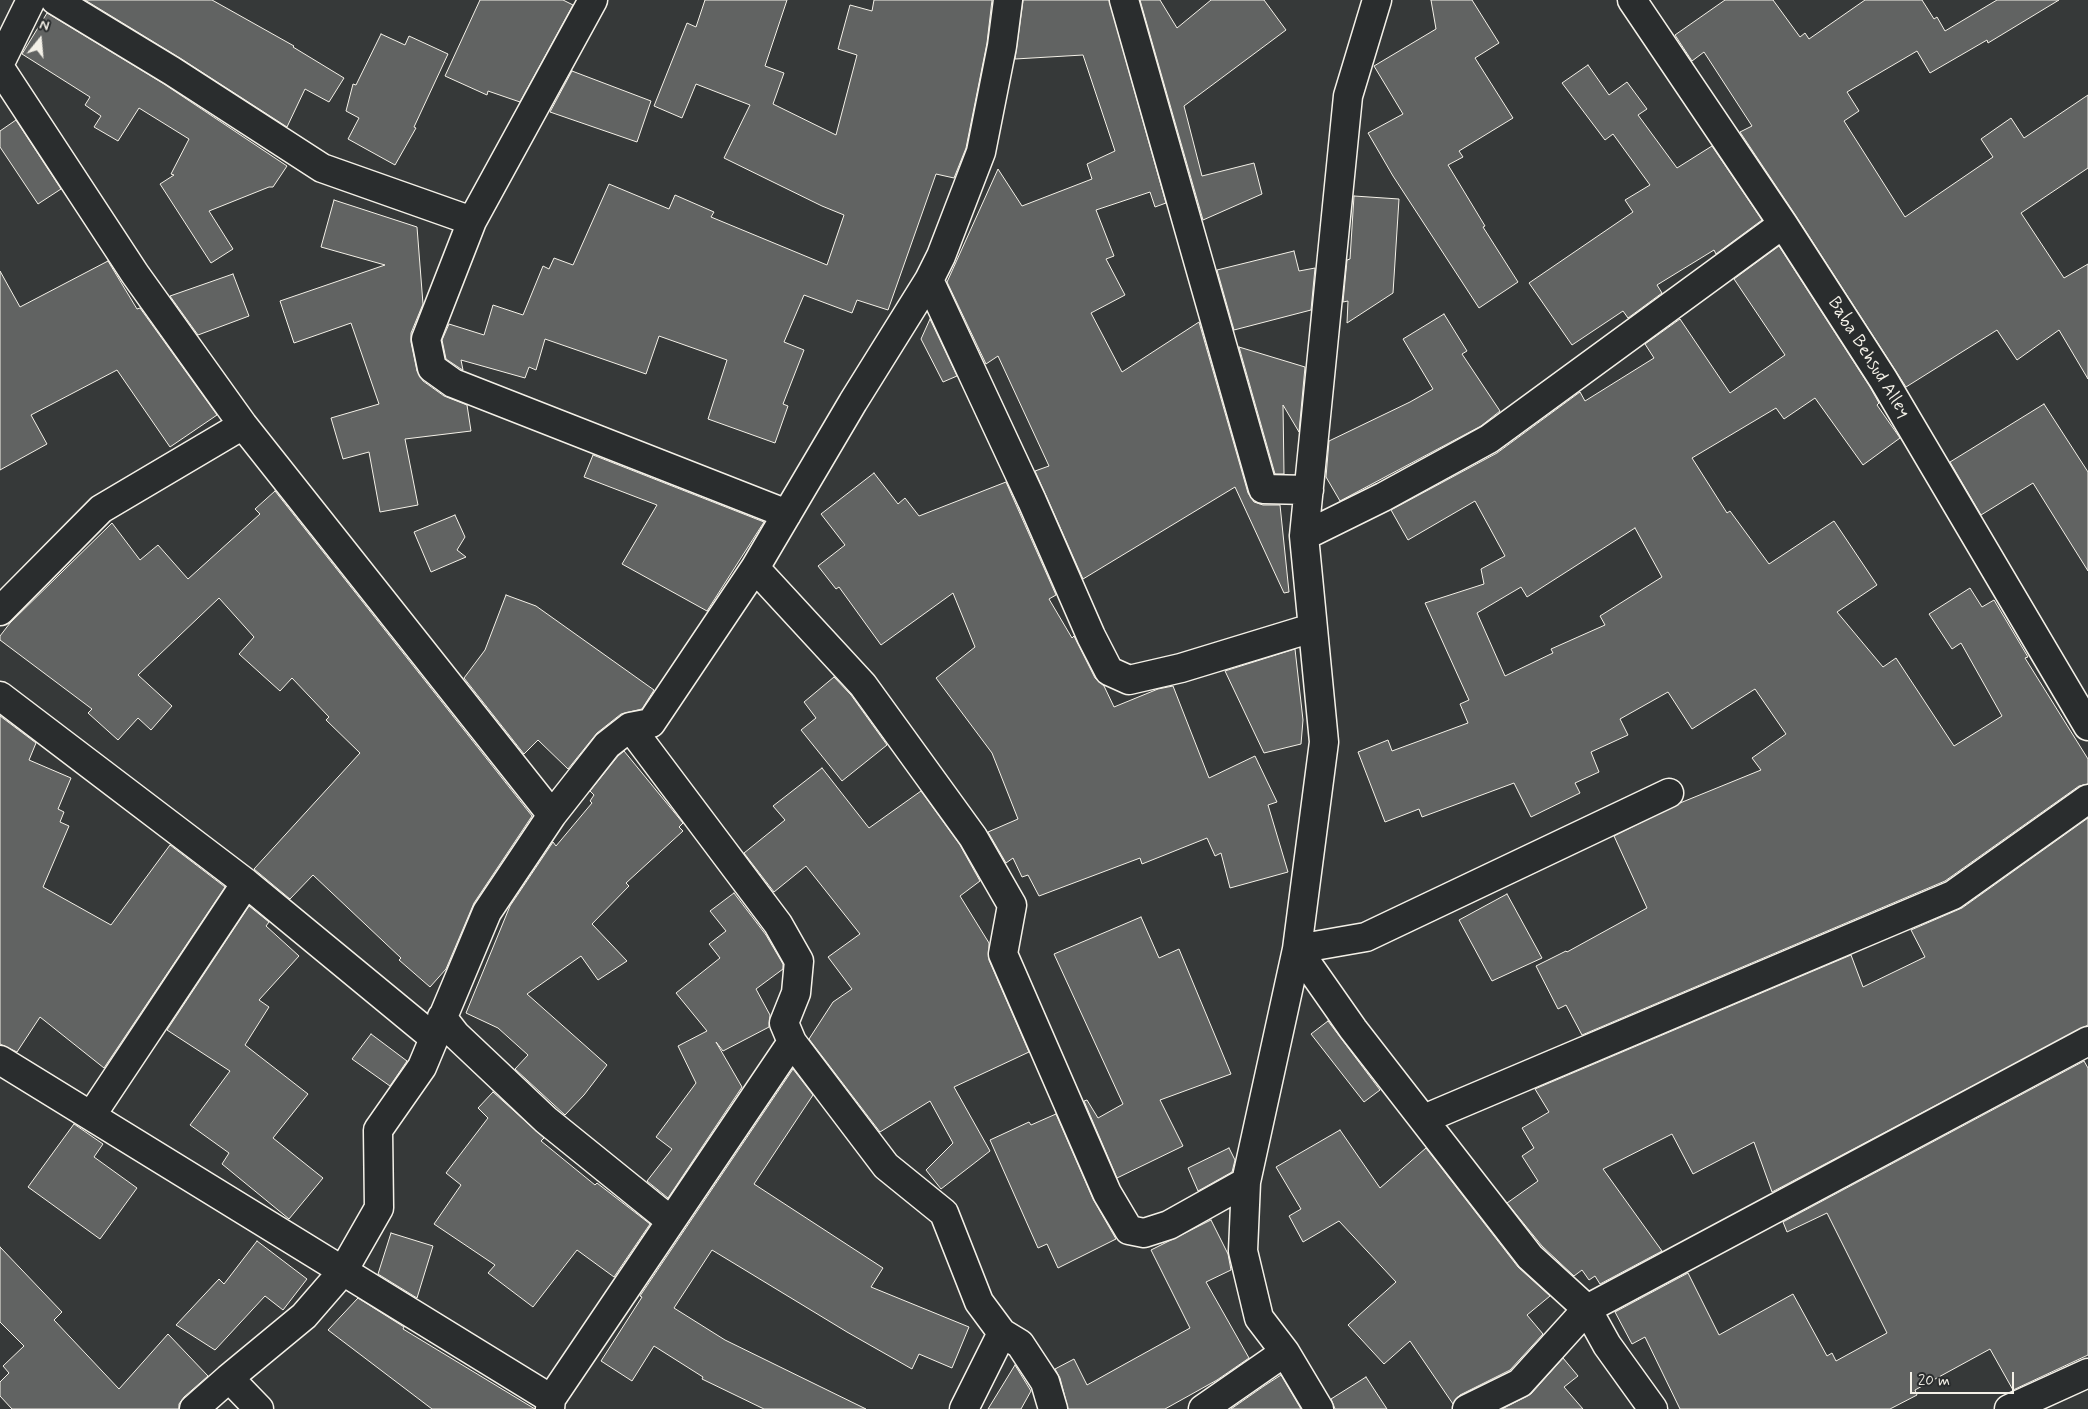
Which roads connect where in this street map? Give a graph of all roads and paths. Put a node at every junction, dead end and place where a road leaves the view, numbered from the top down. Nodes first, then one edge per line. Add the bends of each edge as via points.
1 (31, 0) edge
2 (55, 0) edge
3 (593, 0) edge
4 (1008, 0) edge
5 (1124, 0) edge
6 (1377, 0) edge
7 (1632, 0) edge
8 (0, 63) edge
9 (0, 68) edge
10 (472, 221) junction
11 (1783, 224) junction
12 (929, 280) junction
13 (243, 425) junction
14 (1309, 490) junction
15 (787, 514) junction
16 (1304, 536) junction
17 (755, 568) junction
18 (0, 611) edge
19 (1312, 628) junction
20 (0, 696) edge
21 (2088, 726) edge
22 (630, 727) junction
23 (1669, 793) dead end
24 (2088, 799) edge
25 (552, 815) junction
26 (246, 883) junction
27 (1297, 948) junction
28 (438, 1027) junction
29 (2088, 1041) edge
30 (792, 1042) junction
31 (0, 1060) edge
32 (91, 1116) junction
33 (1424, 1120) junction
34 (1246, 1182) junction
35 (671, 1221) junction
36 (344, 1271) junction
37 (1587, 1309) junction
38 (1002, 1333) junction
39 (1285, 1352) junction
40 (2088, 1373) edge
41 (229, 1378) junction
42 (550, 1404) edge
43 (194, 1409) edge
44 (259, 1409) edge
45 (964, 1409) edge
46 (1053, 1409) edge
47 (1204, 1409) edge
48 (1319, 1409) edge
49 (1467, 1409) edge
50 (1653, 1409) edge
51 (2009, 1409) edge

1 - 8 street
2 - 10 street via 322,168
3 - 10 street
4 - 12 street via 981,152
5 - 14 street via 1263,488
6 - 14 street via 1348,96
7 - 11 street, Baba Behsud Alley
9 - 13 street via 135,274
10 - 15 street via 426,339 432,368 453,383
11 - 16 street via 1489,439 1384,497
11 - 21 street, Baba Behsud Alley via 1883,379
12 - 15 street
12 - 19 street via 1109,671 1129,680 1181,668
13 - 18 street via 102,509
13 - 25 street
14 - 16 street
15 - 17 street
16 - 19 street
17 - 22 street via 651,723
17 - 34 street via 863,685 973,837 1012,905 1003,954 1107,1193 1129,1230 1144,1233 1169,1225
19 - 27 street via 1324,742
20 - 26 street
22 - 25 street via 607,745
22 - 30 street via 778,924 799,961 796,993 784,1023
23 - 27 street via 1366,937
24 - 33 street via 1953,895
25 - 28 street via 487,912
26 - 28 street
26 - 32 street
27 - 33 street via 1353,1029
27 - 34 street
28 - 35 street via 456,1035 546,1120
28 - 36 street via 422,1067 378,1130 379,1208
29 - 37 street
30 - 35 street
30 - 38 street via 886,1166 944,1213 979,1302
31 - 32 street
32 - 36 street
33 - 37 street via 1530,1257
34 - 39 street via 1244,1251 1258,1318
35 - 42 street
36 - 41 street via 304,1316
36 - 42 street
37 - 49 street via 1520,1383
37 - 50 street via 1607,1345
38 - 45 street
38 - 46 street via 1020,1344 1045,1382
39 - 47 street
39 - 48 street
40 - 51 street
41 - 43 street
41 - 44 street

